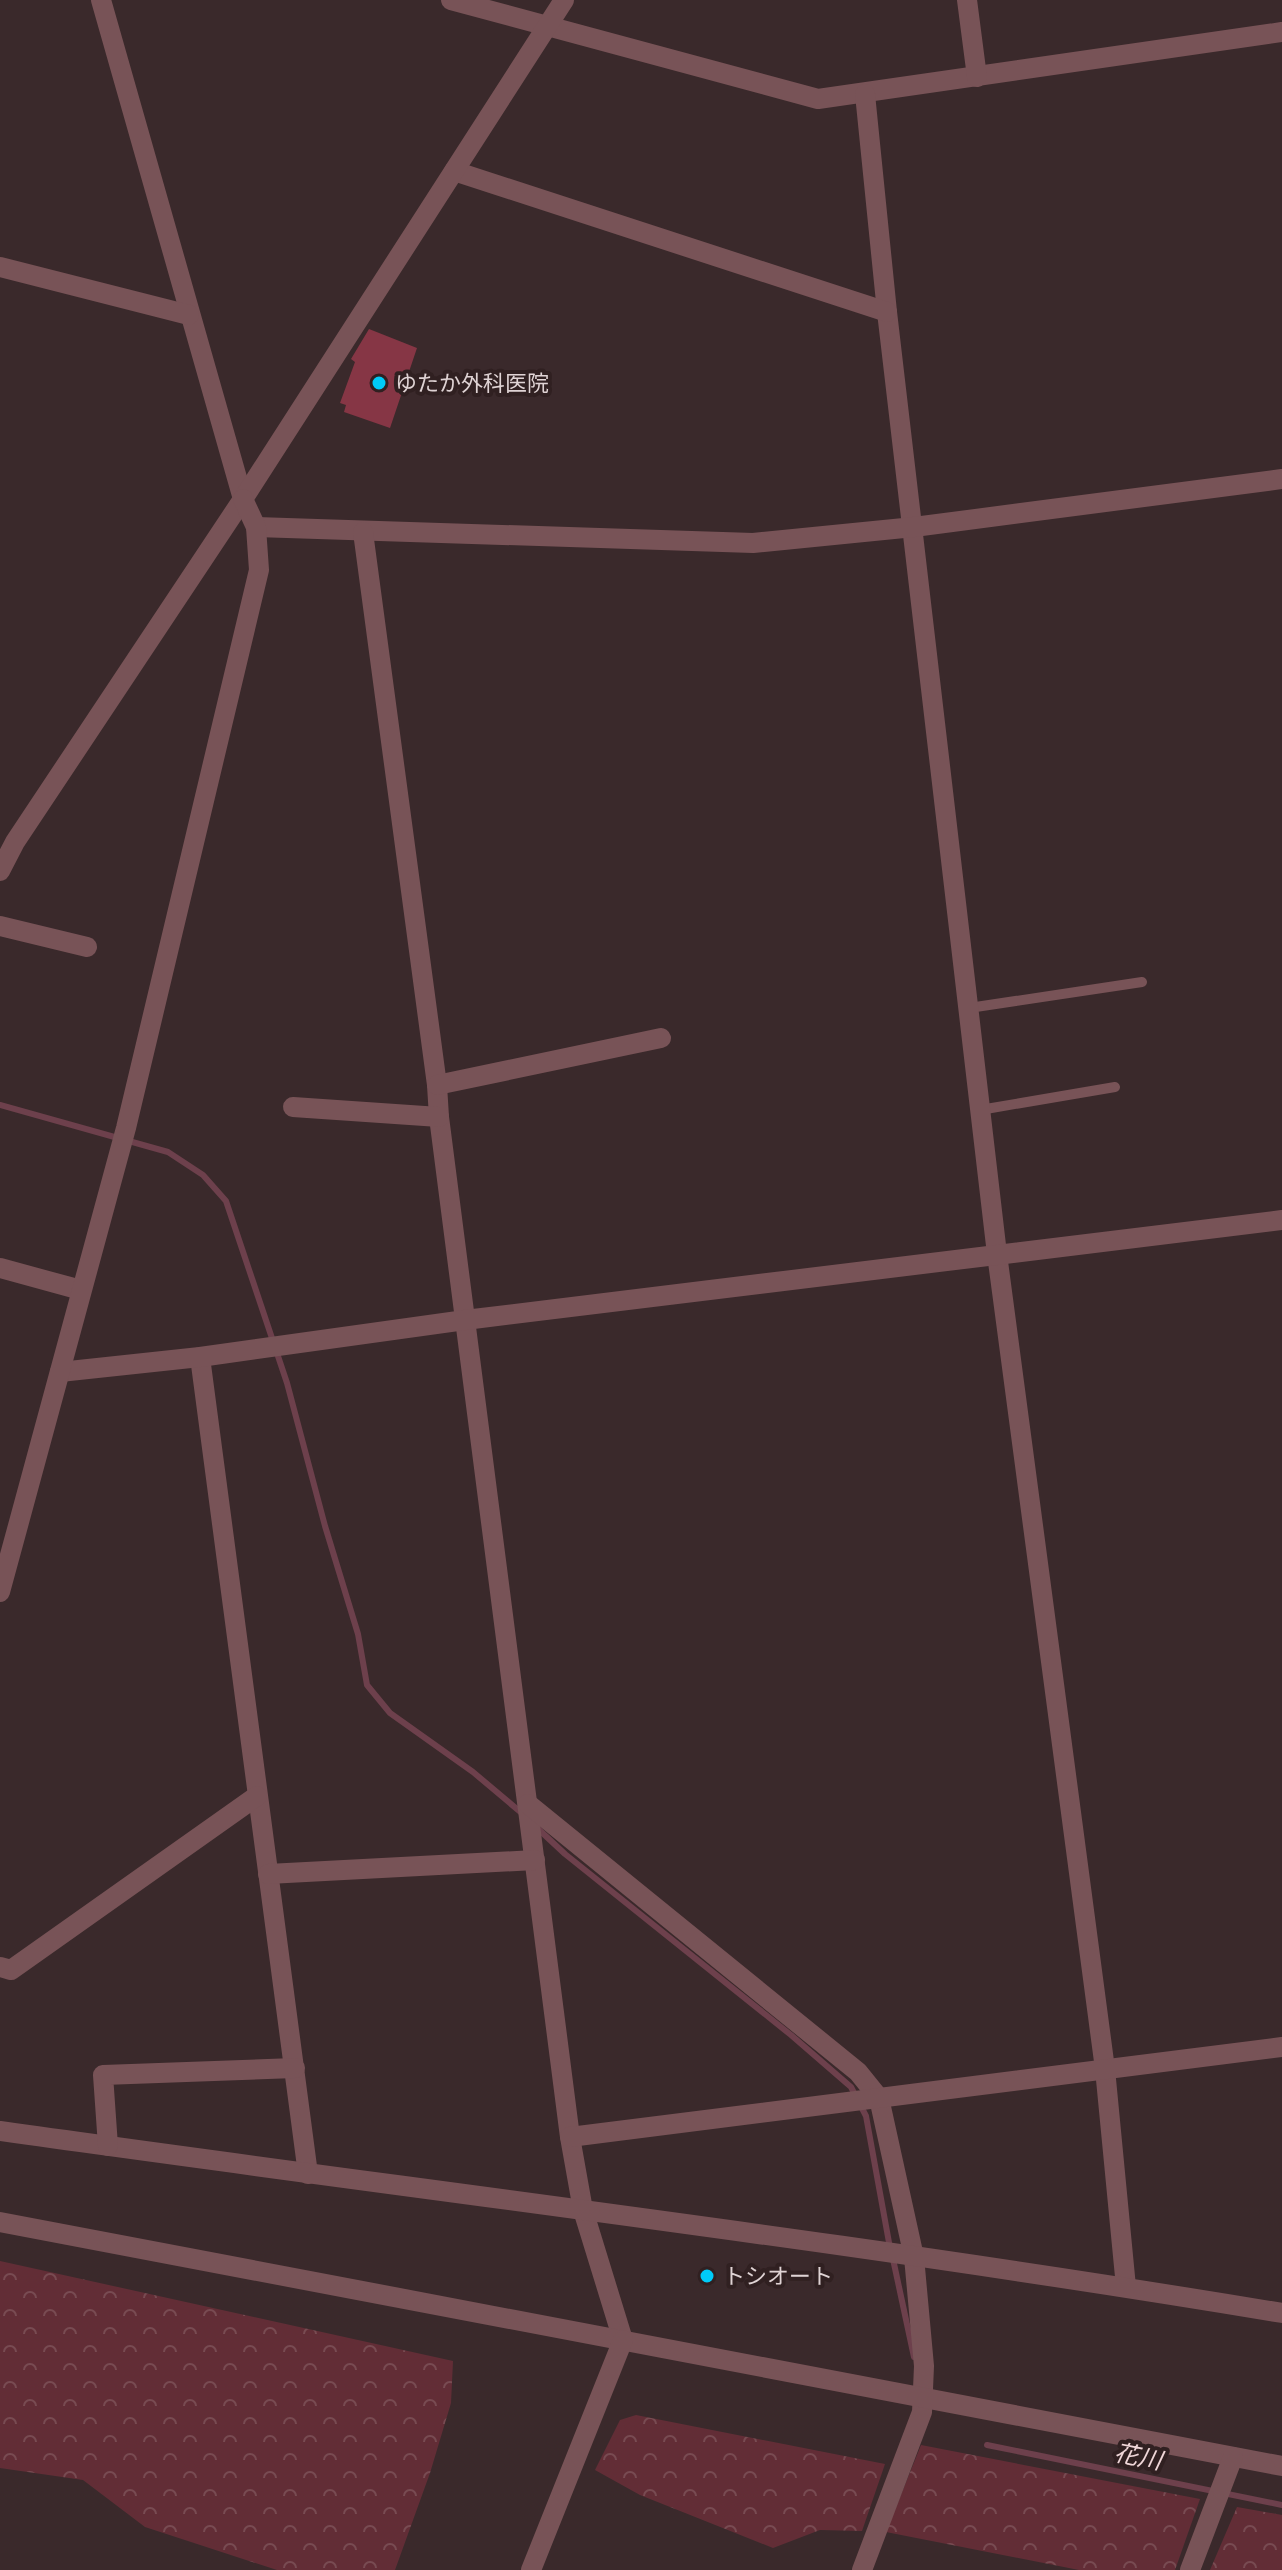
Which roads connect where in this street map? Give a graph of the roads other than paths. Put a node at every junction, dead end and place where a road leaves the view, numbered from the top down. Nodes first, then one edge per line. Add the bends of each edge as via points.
1 (101, 0) edge
2 (451, 0) edge
3 (564, 0) edge
4 (967, 0) edge
5 (548, 25) junction
6 (1282, 32) edge
7 (977, 77) junction
8 (865, 94) junction
9 (454, 171) junction
10 (0, 267) edge
11 (887, 312) junction
12 (189, 315) junction
13 (1282, 479) edge
14 (243, 499) junction
15 (256, 527) junction
16 (914, 527) junction
17 (363, 532) junction
18 (0, 871) edge
19 (0, 926) edge
20 (87, 947) dead end
21 (1142, 982) dead end
22 (969, 1008) junction
23 (661, 1038) dead end
24 (437, 1085) junction
25 (1115, 1087) dead end
26 (293, 1107) dead end
27 (980, 1110) junction
28 (439, 1117) junction
29 (1282, 1220) edge
30 (997, 1254) junction
31 (0, 1268) edge
32 (81, 1290) junction
33 (465, 1320) junction
34 (200, 1357) junction
35 (60, 1372) junction
36 (0, 1592) edge
37 (257, 1796) junction
38 (529, 1808) junction
39 (533, 1850) junction
40 (268, 1874) junction
41 (0, 1967) edge
42 (1282, 2047) edge
43 (295, 2068) junction
44 (1105, 2069) junction
45 (875, 2099) junction
46 (0, 2131) edge
47 (570, 2137) junction
48 (108, 2146) junction
49 (308, 2174) junction
50 (583, 2210) junction
51 (0, 2222) edge
52 (910, 2256) junction
53 (1126, 2287) junction
54 (1282, 2313) edge
55 (623, 2340) junction
56 (921, 2396) junction
57 (1233, 2457) junction
58 (1282, 2466) edge
59 (531, 2570) edge
60 (862, 2570) edge
61 (1190, 2570) edge

1 - 12 street
2 - 5 street
3 - 5 street
4 - 7 street
5 - 8 street via 818,99
5 - 9 street
6 - 7 street
7 - 8 street
8 - 11 street
9 - 11 street
9 - 14 street
10 - 12 street
11 - 16 street
12 - 14 street
13 - 16 street
14 - 15 street
14 - 18 street
15 - 17 street
15 - 32 street via 259,570 126,1128
16 - 17 street via 753,543
16 - 22 street
17 - 24 street
19 - 20 street
21 - 22 lane
22 - 27 street
23 - 24 street
24 - 28 street
25 - 27 lane
26 - 28 street
27 - 30 street
28 - 33 street
29 - 30 street
30 - 33 street
30 - 44 street
31 - 32 street
32 - 35 street
33 - 34 street
33 - 38 street
34 - 35 street
34 - 37 street
35 - 36 street
37 - 40 street
37 - 41 street via 11,1970
38 - 39 street
38 - 45 street via 858,2072
39 - 40 street
39 - 47 street
40 - 43 street
42 - 44 street
43 - 48 street via 103,2075
43 - 49 street
44 - 45 street
44 - 53 street
45 - 47 street
45 - 52 street
46 - 48 street
47 - 50 street
48 - 49 street
49 - 50 street
50 - 52 street
50 - 55 street
51 - 55 street
52 - 53 street
52 - 56 street via 924,2366
53 - 54 street
55 - 56 street
55 - 59 street
56 - 57 street
56 - 60 street via 922,2412
57 - 58 street
57 - 61 street

